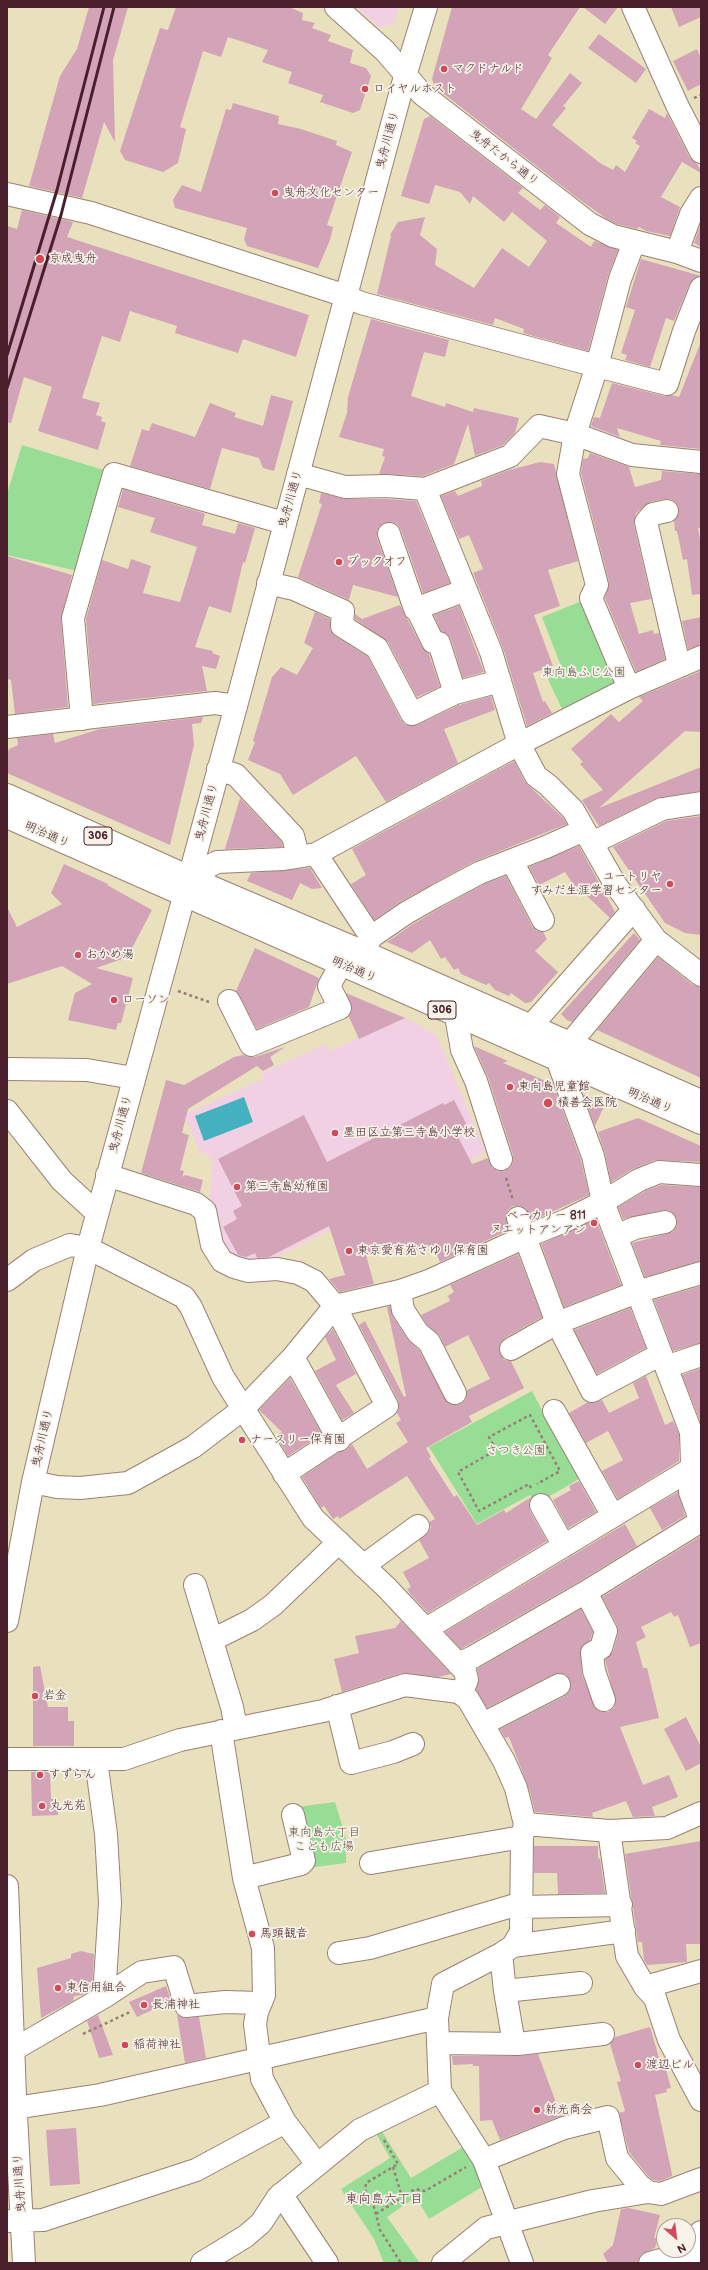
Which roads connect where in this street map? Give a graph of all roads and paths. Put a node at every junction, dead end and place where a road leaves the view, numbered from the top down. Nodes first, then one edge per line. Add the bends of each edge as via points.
1 (336, 7) edge
2 (426, 7) edge
3 (633, 7) edge
4 (405, 76) junction
5 (701, 152) edge
6 (7, 194) edge
7 (701, 198) edge
8 (634, 242) junction
9 (677, 252) junction
10 (701, 261) edge
11 (701, 288) edge
12 (346, 296) junction
13 (597, 366) junction
14 (575, 434) junction
15 (701, 462) edge
16 (298, 474) junction
17 (425, 489) junction
18 (666, 511) dead end
19 (284, 523) junction
20 (389, 534) dead end
21 (268, 584) junction
22 (466, 590) junction
23 (417, 609) junction
24 (701, 657) edge
25 (679, 665) junction
26 (500, 681) junction
27 (629, 688) junction
28 (455, 693) junction
29 (236, 706) junction
30 (82, 719) junction
31 (7, 727) edge
32 (518, 744) junction
33 (218, 769) junction
34 (7, 795) edge
35 (701, 803) edge
36 (7, 817) edge
37 (588, 836) junction
38 (307, 855) junction
39 (512, 861) junction
40 (186, 886) junction
41 (634, 909) junction
42 (543, 920) dead end
43 (656, 940) junction
44 (367, 944) junction
45 (341, 964) junction
46 (701, 975) edge
47 (159, 984) junction
48 (229, 1001) joint
49 (456, 1016) junction
50 (530, 1027) junction
51 (563, 1051) junction
52 (7, 1069) edge
53 (133, 1078) junction
54 (701, 1101) edge
55 (10, 1122) edge
56 (701, 1123) edge
57 (501, 1159) joint
58 (107, 1175) junction
59 (701, 1175) edge
60 (603, 1202) junction
61 (97, 1213) junction
62 (665, 1222) dead end
63 (522, 1227) junction
64 (616, 1236) junction
65 (88, 1248) junction
66 (701, 1273) edge
67 (7, 1280) edge
68 (400, 1291) junction
69 (637, 1292) junction
70 (335, 1306) junction
71 (557, 1323) junction
72 (511, 1349) dead end
73 (701, 1355) edge
74 (293, 1357) junction
75 (664, 1361) junction
76 (455, 1393) dead end
77 (243, 1409) junction
78 (554, 1411) dead end
79 (696, 1430) edge
80 (339, 1440) junction
81 (696, 1466) edge
82 (284, 1474) junction
83 (33, 1482) junction
84 (536, 1496) junction
85 (613, 1516) junction
86 (701, 1521) edge
87 (418, 1526) dead end
88 (339, 1542) junction
89 (564, 1546) junction
90 (364, 1566) junction
91 (195, 1585) dead end
92 (586, 1592) junction
93 (7, 1621) edge
94 (426, 1629) junction
95 (212, 1640) junction
96 (458, 1664) junction
97 (559, 1685) dead end
98 (461, 1694) junction
99 (604, 1700) dead end
100 (337, 1706) junction
101 (483, 1724) junction
102 (228, 1729) junction
103 (413, 1744) dead end
104 (7, 1759) edge
105 (96, 1760) junction
106 (701, 1813) edge
107 (293, 1816) dead end
108 (523, 1831) junction
109 (609, 1831) junction
110 (371, 1863) dead end
111 (244, 1878) junction
112 (7, 1886) edge
113 (521, 1905) junction
114 (621, 1905) junction
115 (624, 1931) junction
116 (507, 1950) junction
117 (338, 1953) dead end
118 (701, 1971) edge
119 (581, 1983) dead end
120 (645, 1987) junction
121 (505, 1991) junction
122 (104, 1997) junction
123 (261, 2003) junction
124 (437, 2018) junction
125 (603, 2034) dead end
126 (438, 2043) junction
127 (514, 2044) junction
128 (13, 2050) junction
129 (258, 2059) junction
130 (440, 2091) junction
131 (12, 2100) edge
132 (701, 2100) edge
133 (285, 2122) junction
134 (373, 2122) junction
135 (475, 2161) junction
136 (317, 2164) junction
137 (393, 2167) junction
138 (701, 2179) edge
139 (648, 2192) junction
140 (281, 2194) junction
141 (402, 2197) junction
142 (376, 2214) junction
143 (15, 2221) edge
144 (506, 2223) junction
145 (701, 2232) edge
146 (695, 2260) edge
147 (518, 2261) edge
148 (24, 2263) edge
149 (202, 2263) edge
150 (327, 2263) edge
151 (401, 2263) edge
152 (443, 2263) edge
153 (650, 2263) edge

1 - 4 main road, 曳舟たから通り via 385,51
2 - 4 main road, 曳舟川通り
3 - 5 main road
4 - 8 main road, 曳舟たから通り via 426,97 570,210 602,231
4 - 12 main road, 曳舟川通り
6 - 12 main road via 92,213
7 - 9 main road via 691,214
8 - 9 main road, 曳舟たから通り
8 - 13 main road via 620,279
9 - 10 main road, 曳舟たから通り
11 - 13 main road via 667,384
12 - 13 main road via 361,303
12 - 16 main road, 曳舟川通り
13 - 14 main road
14 - 15 main road via 632,455
14 - 17 main road via 539,426 510,456
14 - 27 main road via 568,474 597,585 591,598
16 - 17 main road via 345,487 386,486
16 - 19 main road, 曳舟川通り
17 - 22 main road
18 - 25 main road via 653,514 646,522
19 - 21 main road, 曳舟川通り
19 - 30 main road via 114,474 73,618
20 - 23 main road
21 - 28 main road via 294,590 343,611 342,626 377,648 412,714
21 - 29 main road, 曳舟川通り
22 - 23 main road
22 - 26 main road
23 - 28 main road via 433,642 439,643
24 - 25 main road
25 - 27 main road
26 - 28 main road
26 - 32 main road
27 - 32 main road
29 - 30 main road via 215,703
29 - 33 main road, 曳舟川通り
30 - 31 main road
32 - 37 main road via 536,776 573,810
32 - 38 main road
33 - 38 main road via 236,775 293,836
33 - 40 main road, 曳舟川通り
34 - 40 main road, 明治通り / 306
35 - 37 main road via 662,809
36 - 40 main road, 明治通り / 306
37 - 39 main road
37 - 41 main road via 615,884
38 - 40 main road via 284,859 217,862
38 - 44 main road
39 - 42 main road
39 - 44 main road via 479,873 406,913
40 - 44 main road, 明治通り / 306
40 - 45 main road, 明治通り / 306
40 - 47 main road, 曳舟川通り
41 - 43 main road
41 - 50 main road
43 - 46 main road
43 - 51 main road
44 - 50 main road, 明治通り / 306
45 - 48 main road via 329,986 340,1008 251,1045
45 - 49 main road, 明治通り / 306
47 - 48 path via 217,1004
47 - 53 main road, 曳舟川通り
49 - 51 main road, 明治通り / 306
49 - 57 main road via 462,1050 476,1081
50 - 51 main road, 明治通り / 306
51 - 54 main road, 明治通り / 306
51 - 56 main road, 明治通り / 306
51 - 60 main road via 593,1156
52 - 53 main road via 87,1070
53 - 58 main road, 曳舟川通り
55 - 61 main road via 62,1181
57 - 63 path
58 - 61 main road, 曳舟川通り
58 - 70 main road via 196,1204 205,1211 212,1245 222,1261 234,1268 277,1269 298,1273 314,1282
59 - 60 main road via 659,1172 639,1180
60 - 63 main road via 567,1220
60 - 64 main road
61 - 65 main road, 曳舟川通り
62 - 64 main road via 635,1228
63 - 68 main road via 431,1280
63 - 71 main road
64 - 69 main road
65 - 67 main road via 70,1245 34,1260
65 - 77 main road via 184,1297 192,1307 223,1377
65 - 83 main road, 曳舟川通り
66 - 69 main road
68 - 70 main road
68 - 76 main road via 403,1310 418,1333 429,1342
69 - 71 main road
69 - 75 main road
70 - 74 main road
70 - 80 main road via 387,1406
71 - 72 main road
71 - 75 main road via 592,1391
73 - 75 main road
74 - 77 main road
74 - 80 main road
75 - 79 main road
77 - 82 main road
77 - 83 main road via 193,1447 128,1483 80,1488
78 - 85 main road
79 - 81 main road
80 - 82 main road
81 - 85 main road
81 - 86 main road via 690,1492
82 - 88 main road via 313,1518
83 - 93 main road, 曳舟川通り
84 - 84 path via 560,1471 530,1415 489,1437 496,1450 458,1472 479,1511 529,1484
84 - 89 main road
85 - 89 main road
86 - 92 main road
87 - 90 main road
88 - 90 main road
88 - 95 main road via 273,1605 252,1620
89 - 94 main road
90 - 94 main road
91 - 95 main road
92 - 96 main road
92 - 99 main road via 606,1631 600,1648 592,1653 594,1671
94 - 96 main road
95 - 102 main road via 232,1706
96 - 98 main road via 465,1672 467,1680
97 - 101 main road
98 - 100 main road via 405,1685
98 - 101 main road via 468,1699
100 - 102 main road
100 - 103 main road via 351,1764
101 - 108 main road via 516,1788
102 - 105 main road via 180,1740 124,1759
102 - 111 main road
104 - 105 main road
105 - 122 main road via 106,1834 110,1903
106 - 109 main road via 667,1828
107 - 111 main road via 304,1861 301,1864
108 - 109 main road
108 - 110 main road
108 - 113 main road
109 - 114 main road
111 - 123 main road via 263,1948 265,1982
112 - 128 main road, 曳舟川通り
113 - 114 main road
113 - 116 main road via 521,1932
113 - 117 main road via 370,1948
114 - 115 main road
115 - 116 main road via 518,1946
115 - 120 main road via 627,1956
116 - 121 main road
116 - 124 main road via 443,1984
118 - 120 main road
119 - 121 main road
120 - 132 main road via 655,1998 668,2040
121 - 127 main road
122 - 123 main road via 142,1972 174,1967 186,2006 225,2002
122 - 128 main road
123 - 129 main road via 255,2024
124 - 126 main road
124 - 129 main road
125 - 127 main road
126 - 127 main road
126 - 130 main road
128 - 131 main road, 曳舟川通り
129 - 131 main road via 100,2095
129 - 133 main road via 262,2079
130 - 134 main road
130 - 135 main road
131 - 143 main road, 曳舟川通り
133 - 136 main road
133 - 143 main road via 196,2170 50,2218
134 - 136 main road via 344,2141
134 - 137 path via 398,2164
135 - 139 main road via 564,2128 608,2117 617,2158
135 - 141 path via 425,2191 415,2189
135 - 144 main road
136 - 140 main road
137 - 141 path
137 - 142 path via 366,2183 365,2190
138 - 139 main road via 661,2194
139 - 144 main road via 593,2201
140 - 149 main road via 261,2223 246,2236
140 - 150 main road
141 - 142 path
142 - 151 path via 380,2230
143 - 148 main road, 曳舟川通り
144 - 147 main road
144 - 152 main road via 486,2228
145 - 146 main road
146 - 153 main road via 671,2257

